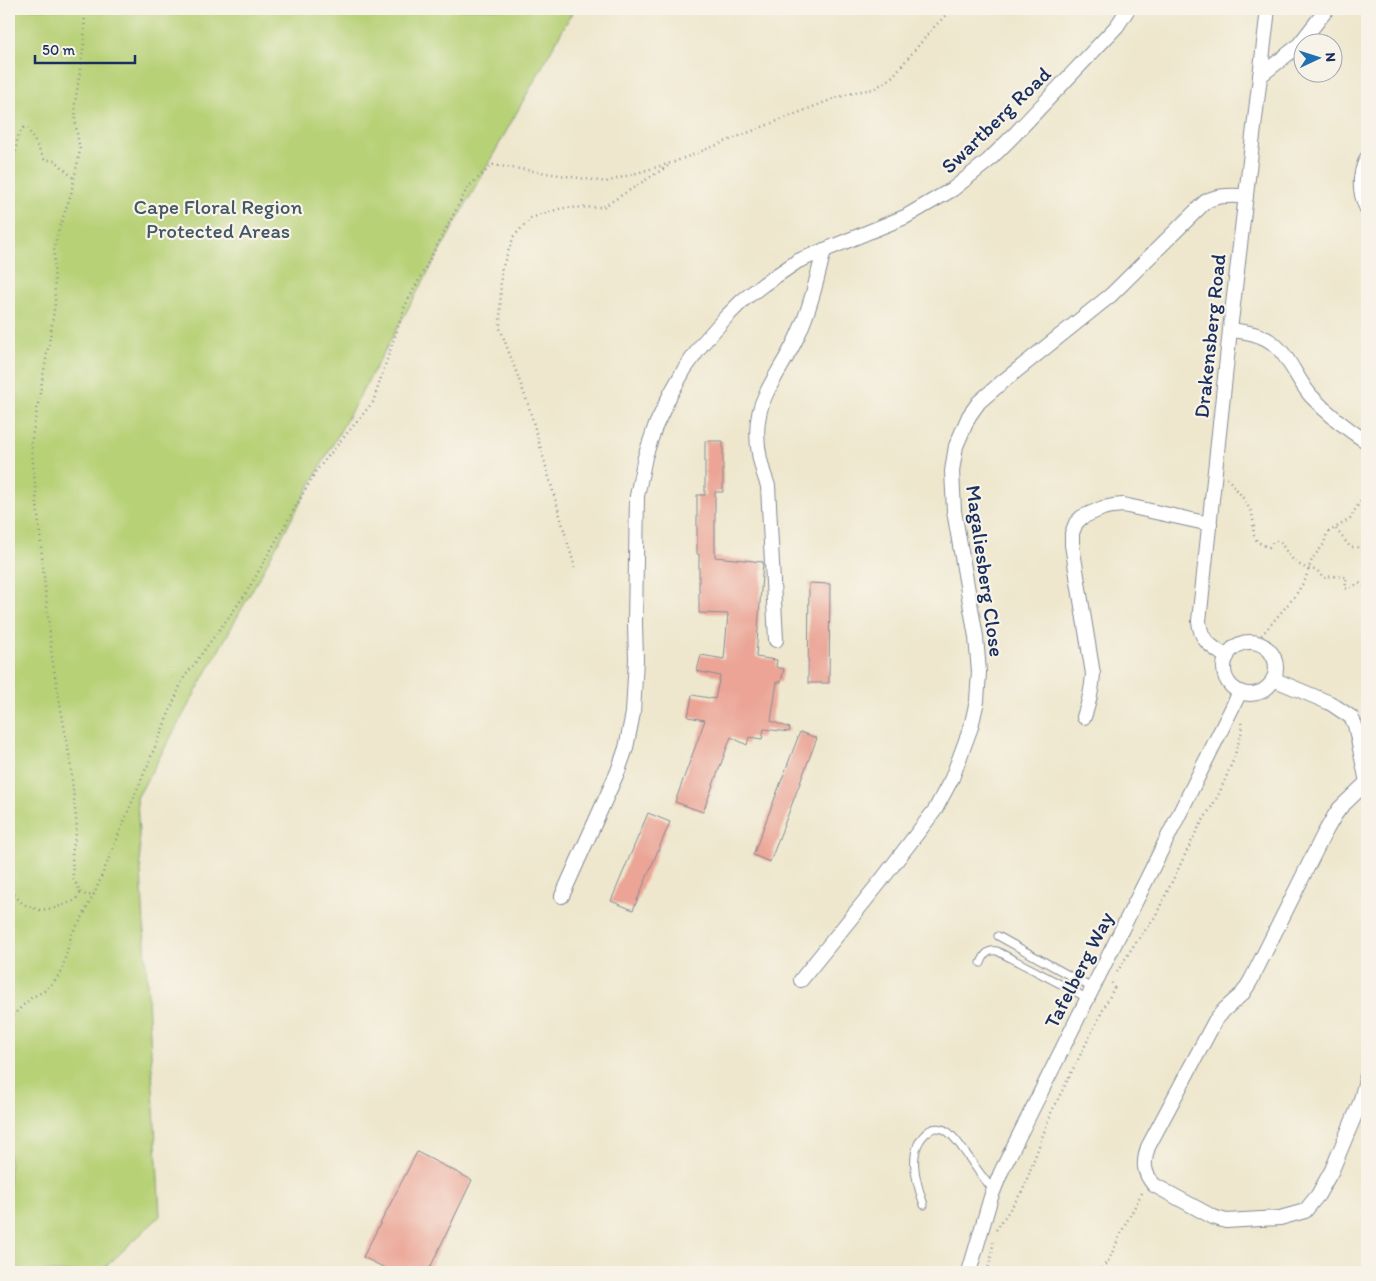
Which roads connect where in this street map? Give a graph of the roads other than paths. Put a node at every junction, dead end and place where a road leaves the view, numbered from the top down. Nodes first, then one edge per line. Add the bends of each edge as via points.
1 (1128, 9) edge
2 (1268, 9) edge
3 (1327, 9) edge
4 (1260, 76) junction
5 (1367, 158) edge
6 (1246, 196) junction
7 (1367, 210) edge
8 (824, 250) junction
9 (1230, 330) junction
10 (1367, 442) edge
11 (1210, 524) junction
12 (776, 640) dead end
13 (1227, 657) junction
14 (1273, 679) junction
15 (1240, 692) junction
16 (1084, 717) dead end
17 (1367, 782) edge
18 (562, 896) dead end
19 (998, 936) dead end
20 (980, 963) dead end
21 (801, 980) dead end
22 (1090, 993) junction
23 (1367, 1076) edge
24 (992, 1194) junction
25 (924, 1205) dead end
26 (970, 1272) edge

1 - 8 street, Swartberg Road via 1022,128 953,190 905,217
2 - 4 street, Drakensberg Road
3 - 4 street via 1298,46
4 - 6 street, Drakensberg Road
5 - 7 street via 1362,171 1361,191
6 - 9 street, Drakensberg Road
6 - 21 street, Magaliesberg Close via 1217,197 1204,202 1111,294 979,402 969,416 956,446 952,470 954,511 979,672 971,727 952,778 935,810
8 - 12 street via 798,336 765,395 757,422 757,445 768,486
8 - 18 street, Swartberg Road via 764,284 726,317 684,370 655,427 637,496 633,713 618,772
9 - 10 street via 1270,340 1287,358 1311,396 1345,428
9 - 11 street, Drakensberg Road
11 - 13 street, Drakensberg Road via 1200,629 1204,639
11 - 16 street via 1123,506 1091,512 1076,523 1072,545 1092,674 1092,689
13 - 14 street via 1237,646 1245,643 1261,645 1275,663
13 - 15 street via 1224,674 1233,688
14 - 15 street via 1263,691 1255,694
14 - 17 street via 1330,703 1351,717 1359,739
15 - 22 street, Tafelberg Way
17 - 23 street via 1334,815 1251,980 1243,993 1215,1021 1148,1147 1144,1160 1148,1178 1154,1185 1226,1221 1280,1218 1305,1211 1332,1170 1360,1103
19 - 22 lane
20 - 22 lane via 989,951 996,951
22 - 24 street, Tafelberg Way
24 - 25 lane via 949,1132 938,1128 921,1139 914,1159 917,1185
24 - 26 street, Tafelberg Way via 987,1232

